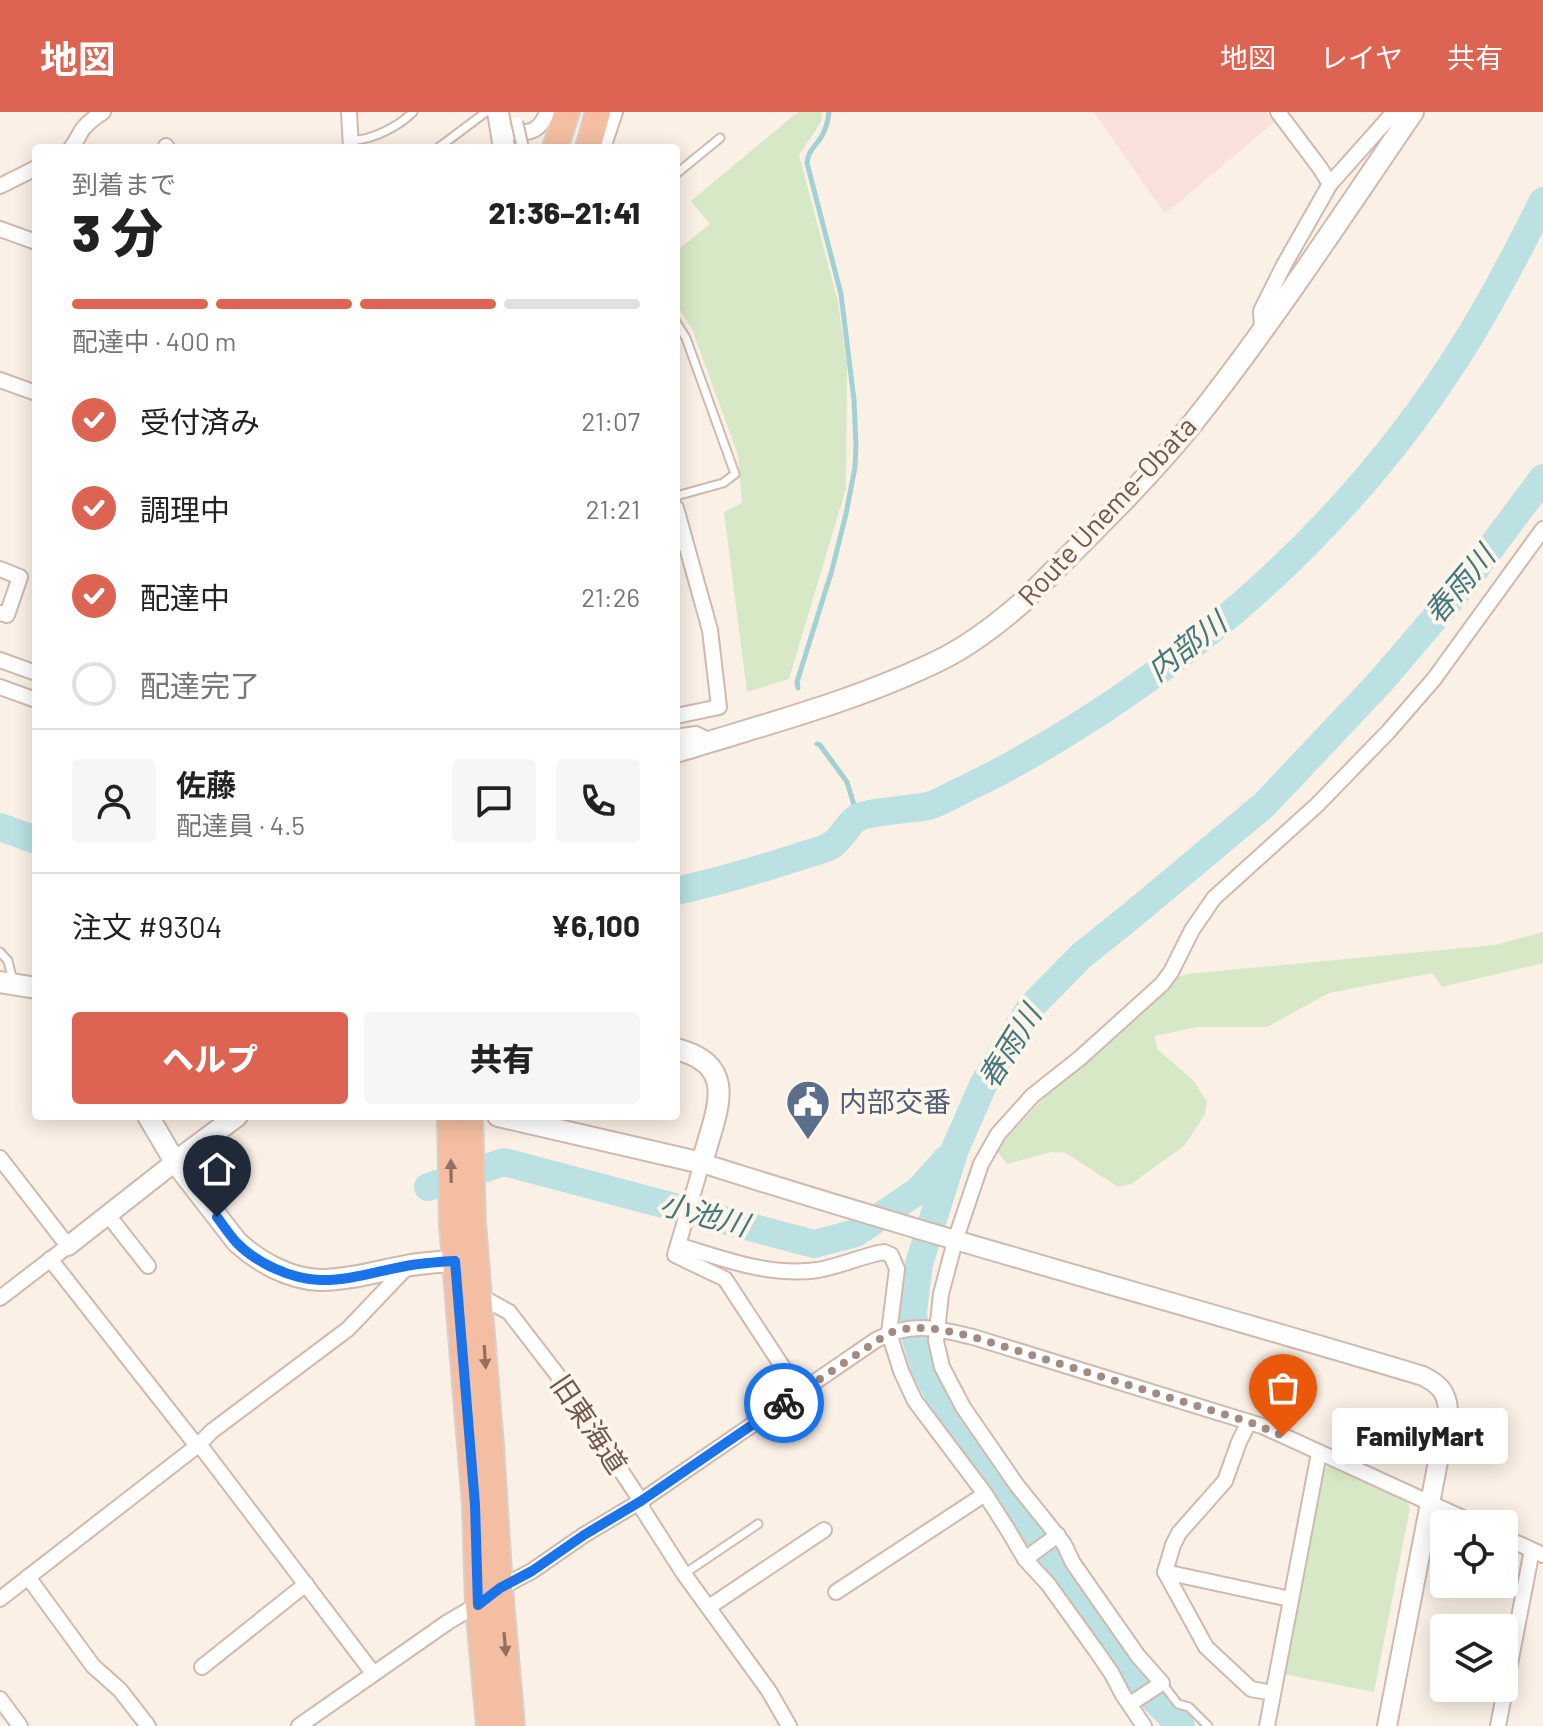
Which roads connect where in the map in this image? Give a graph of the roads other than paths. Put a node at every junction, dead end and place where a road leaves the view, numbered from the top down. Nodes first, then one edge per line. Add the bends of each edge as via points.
1 (103, 112) edge
2 (349, 112) edge
3 (413, 112) edge
4 (486, 112) edge
5 (547, 112) edge
6 (567, 112) edge
7 (598, 112) edge
8 (615, 112) edge
9 (1278, 112) edge
10 (1394, 112) edge
11 (1413, 112) edge
12 (511, 138) edge
13 (720, 138) dead end
14 (75, 144) edge
15 (351, 144) edge
16 (443, 144) edge
17 (556, 144) edge
18 (589, 144) edge
19 (604, 144) edge
20 (32, 170) edge
21 (680, 171) edge
22 (1330, 184) junction
23 (0, 186) edge
24 (0, 229) edge
25 (32, 241) edge
26 (680, 328) edge
27 (1262, 330) junction
28 (0, 380) edge
29 (32, 392) edge
30 (680, 495) edge
31 (680, 522) edge
32 (1543, 529) edge
33 (0, 569) edge
34 (0, 613) edge
35 (0, 660) edge
36 (32, 672) edge
37 (0, 687) edge
38 (32, 699) edge
39 (680, 715) edge
40 (680, 736) edge
41 (710, 741) junction
42 (680, 751) edge
43 (0, 952) edge
44 (22, 985) edge
45 (680, 1050) edge
46 (150, 1120) edge
47 (232, 1120) edge
48 (450, 1120) edge
49 (470, 1120) edge
50 (515, 1120) edge
51 (0, 1158) edge
52 (175, 1162) junction
53 (702, 1163) junction
54 (108, 1215) junction
55 (463, 1224) junction
56 (949, 1239) junction
57 (679, 1244) junction
58 (68, 1246) junction
59 (50, 1259) junction
60 (455, 1261) junction
61 (409, 1265) junction
62 (148, 1266) dead end
63 (480, 1296) junction
64 (0, 1298) edge
65 (932, 1328) junction
66 (894, 1331) junction
67 (799, 1392) junction
68 (1249, 1422) junction
69 (198, 1445) junction
70 (1319, 1453) junction
71 (985, 1494) junction
72 (641, 1501) junction
73 (1431, 1503) junction
74 (1446, 1510) edge
75 (758, 1524) dead end
76 (824, 1530) dead end
77 (1055, 1537) junction
78 (1518, 1544) edge
79 (1538, 1553) edge
80 (1028, 1557) junction
81 (1165, 1572) junction
82 (684, 1574) junction
83 (28, 1577) junction
84 (306, 1584) junction
85 (500, 1588) junction
86 (836, 1592) dead end
87 (0, 1599) edge
88 (1290, 1599) junction
89 (478, 1605) junction
90 (709, 1607) junction
91 (202, 1667) dead end
92 (373, 1673) junction
93 (1159, 1685) junction
94 (1273, 1693) junction
95 (0, 1699) edge
96 (1132, 1702) junction
97 (20, 1726) edge
98 (148, 1726) edge
99 (299, 1726) edge
100 (489, 1726) edge
101 (512, 1726) edge
102 (789, 1726) edge
103 (1144, 1726) edge
104 (1208, 1726) edge
105 (1267, 1726) edge
106 (1387, 1726) edge
107 (1498, 1726) edge

1 - 14 street
2 - 15 street
3 - 15 lane
4 - 16 lane
5 - 12 street via 535,130
6 - 17 highway
7 - 18 highway
8 - 19 street
9 - 22 street
10 - 22 street
11 - 27 main road, Route Uneme-Obata
13 - 21 lane
20 - 23 street
22 - 27 street via 1261,311
24 - 25 street
26 - 30 lane via 735,474 723,483
27 - 41 main road, Route Uneme-Obata via 1148,475 1004,618 946,657 873,690
28 - 29 street
31 - 39 street via 710,630 719,707
32 - 56 street via 1434,679 1388,732 1214,898 1162,984 1011,1118 981,1164
33 - 34 street via 20,577 7,615
35 - 36 street
37 - 38 street
40 - 41 street via 696,734
41 - 42 main road, Route Uneme-Obata
43 - 44 lane
45 - 53 main road via 711,1067 720,1091
46 - 52 main road
47 - 52 main road
55 -> 48 highway
49 - 55 highway
50 - 53 main road
51 - 58 street
52 - 54 street
52 - 61 main road via 237,1242 275,1268 319,1280
53 - 56 street
53 - 57 street
54 - 58 street
54 - 62 street
55 - 60 highway
55 - 63 highway
56 - 65 street
56 - 73 street via 1261,1327 1438,1384 1448,1410
57 - 66 street via 761,1269 799,1272 884,1252 897,1269
57 - 67 street via 675,1255 725,1279
58 - 59 street
59 - 64 street
59 - 69 street
60 - 61 main road
60 - 89 highway
61 - 69 street via 348,1329
63 - 72 street, 旧東海道 via 509,1312
63 -> 85 highway
65 - 66 street
65 - 68 street
65 - 77 street via 942,1367 963,1407
66 - 67 street
66 - 71 street via 901,1371 915,1401
67 - 72 street
68 - 70 street
68 - 81 street via 1225,1481 1179,1533
69 - 83 street
69 - 84 street
70 - 73 street
70 - 88 street
71 - 80 street
71 - 86 street
72 - 82 street, 旧東海道
72 - 85 street
73 - 74 street
73 - 106 street
75 - 82 lane
76 - 90 street
77 - 80 street
77 - 93 street
78 - 79 street
79 - 107 street
80 - 96 street
81 - 88 street
81 - 94 street via 1206,1647 1251,1689
82 - 90 street, 旧東海道
83 - 87 street
83 - 98 street via 93,1666
84 - 91 street
84 - 92 street
85 - 89 street
85 -> 101 highway
88 - 94 street
89 - 92 street
89 - 100 highway
90 - 102 street, 旧東海道
92 - 99 street
93 - 96 street
93 - 104 lane
94 - 105 street
95 - 97 street
96 - 103 street

